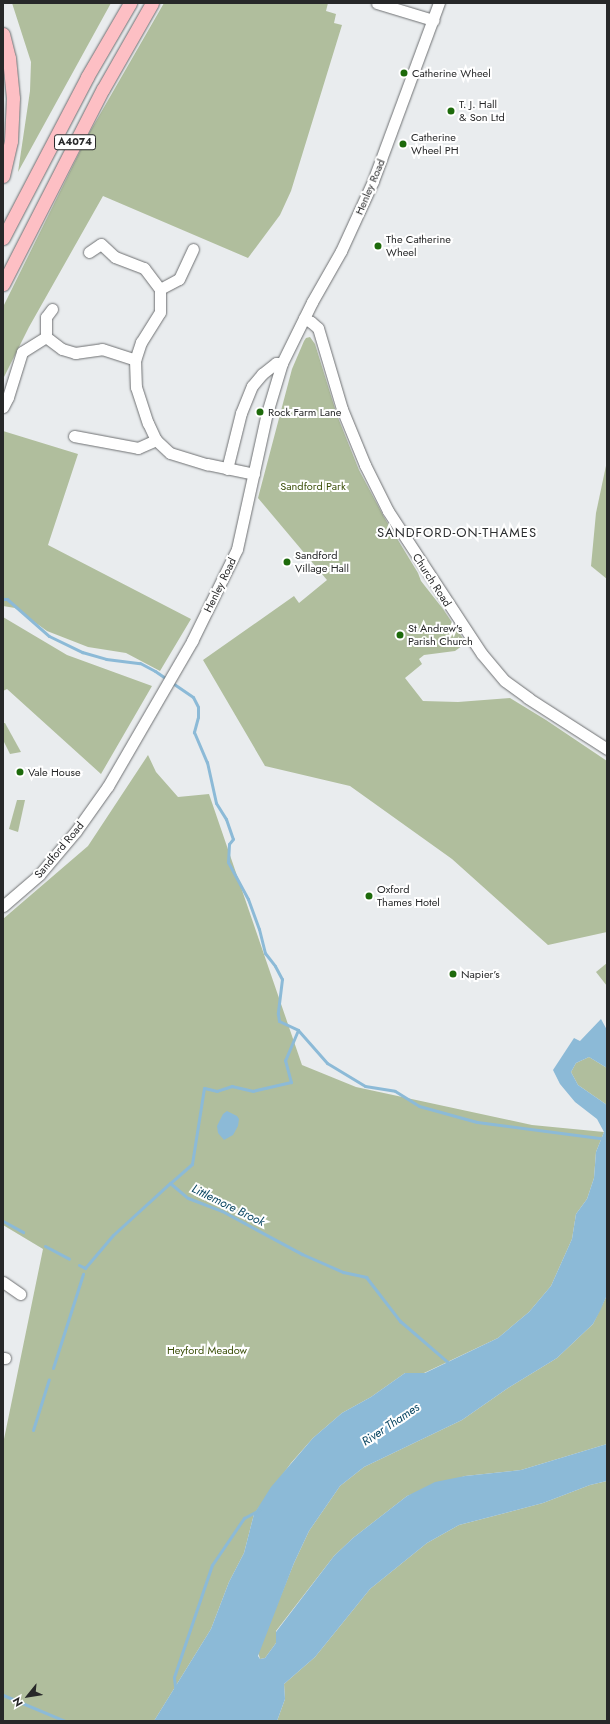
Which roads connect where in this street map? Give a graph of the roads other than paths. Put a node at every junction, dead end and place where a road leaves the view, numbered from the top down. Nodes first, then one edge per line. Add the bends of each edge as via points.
1 (130, 3) edge
2 (152, 3) edge
3 (377, 3) edge
4 (439, 3) edge
5 (433, 20) junction
6 (3, 34) edge
7 (3, 176) edge
8 (3, 238) edge
9 (192, 250) dead end
10 (89, 252) dead end
11 (3, 284) edge
12 (160, 288) junction
13 (52, 309) dead end
14 (304, 318) junction
15 (46, 337) junction
16 (135, 360) junction
17 (282, 363) junction
18 (3, 407) edge
19 (74, 436) dead end
20 (156, 440) junction
21 (227, 469) junction
22 (254, 474) junction
23 (607, 749) edge
24 (108, 786) joint
25 (3, 906) edge
26 (3, 1282) edge
27 (20, 1294) dead end

1 - 8 main road, A4074 via 87,77
2 - 11 main road, A4074 via 103,89
3 - 5 street
4 - 5 street, Henley Road
5 - 14 street, Henley Road via 373,181 342,251
6 - 7 main road via 9,58 13,98 11,140
9 - 12 street via 179,279
10 - 12 street via 101,244 115,257 144,268
12 - 16 street via 160,312 142,342
13 - 15 street via 46,317
14 - 17 street, Henley Road
14 - 23 street, Church Road via 318,328 342,409 365,465 388,511 479,651 505,681
15 - 16 street via 62,349 75,353 102,349
15 - 18 street via 22,352
16 - 20 street via 136,387
17 - 21 street via 276,363 252,386 241,413
17 - 22 street, Henley Road via 267,413
19 - 20 street via 138,448
20 - 21 street via 170,453
21 - 22 street
22 - 24 street, Henley Road via 237,549 192,641
24 - 25 street, Sandford Road via 39,876
26 - 27 street

